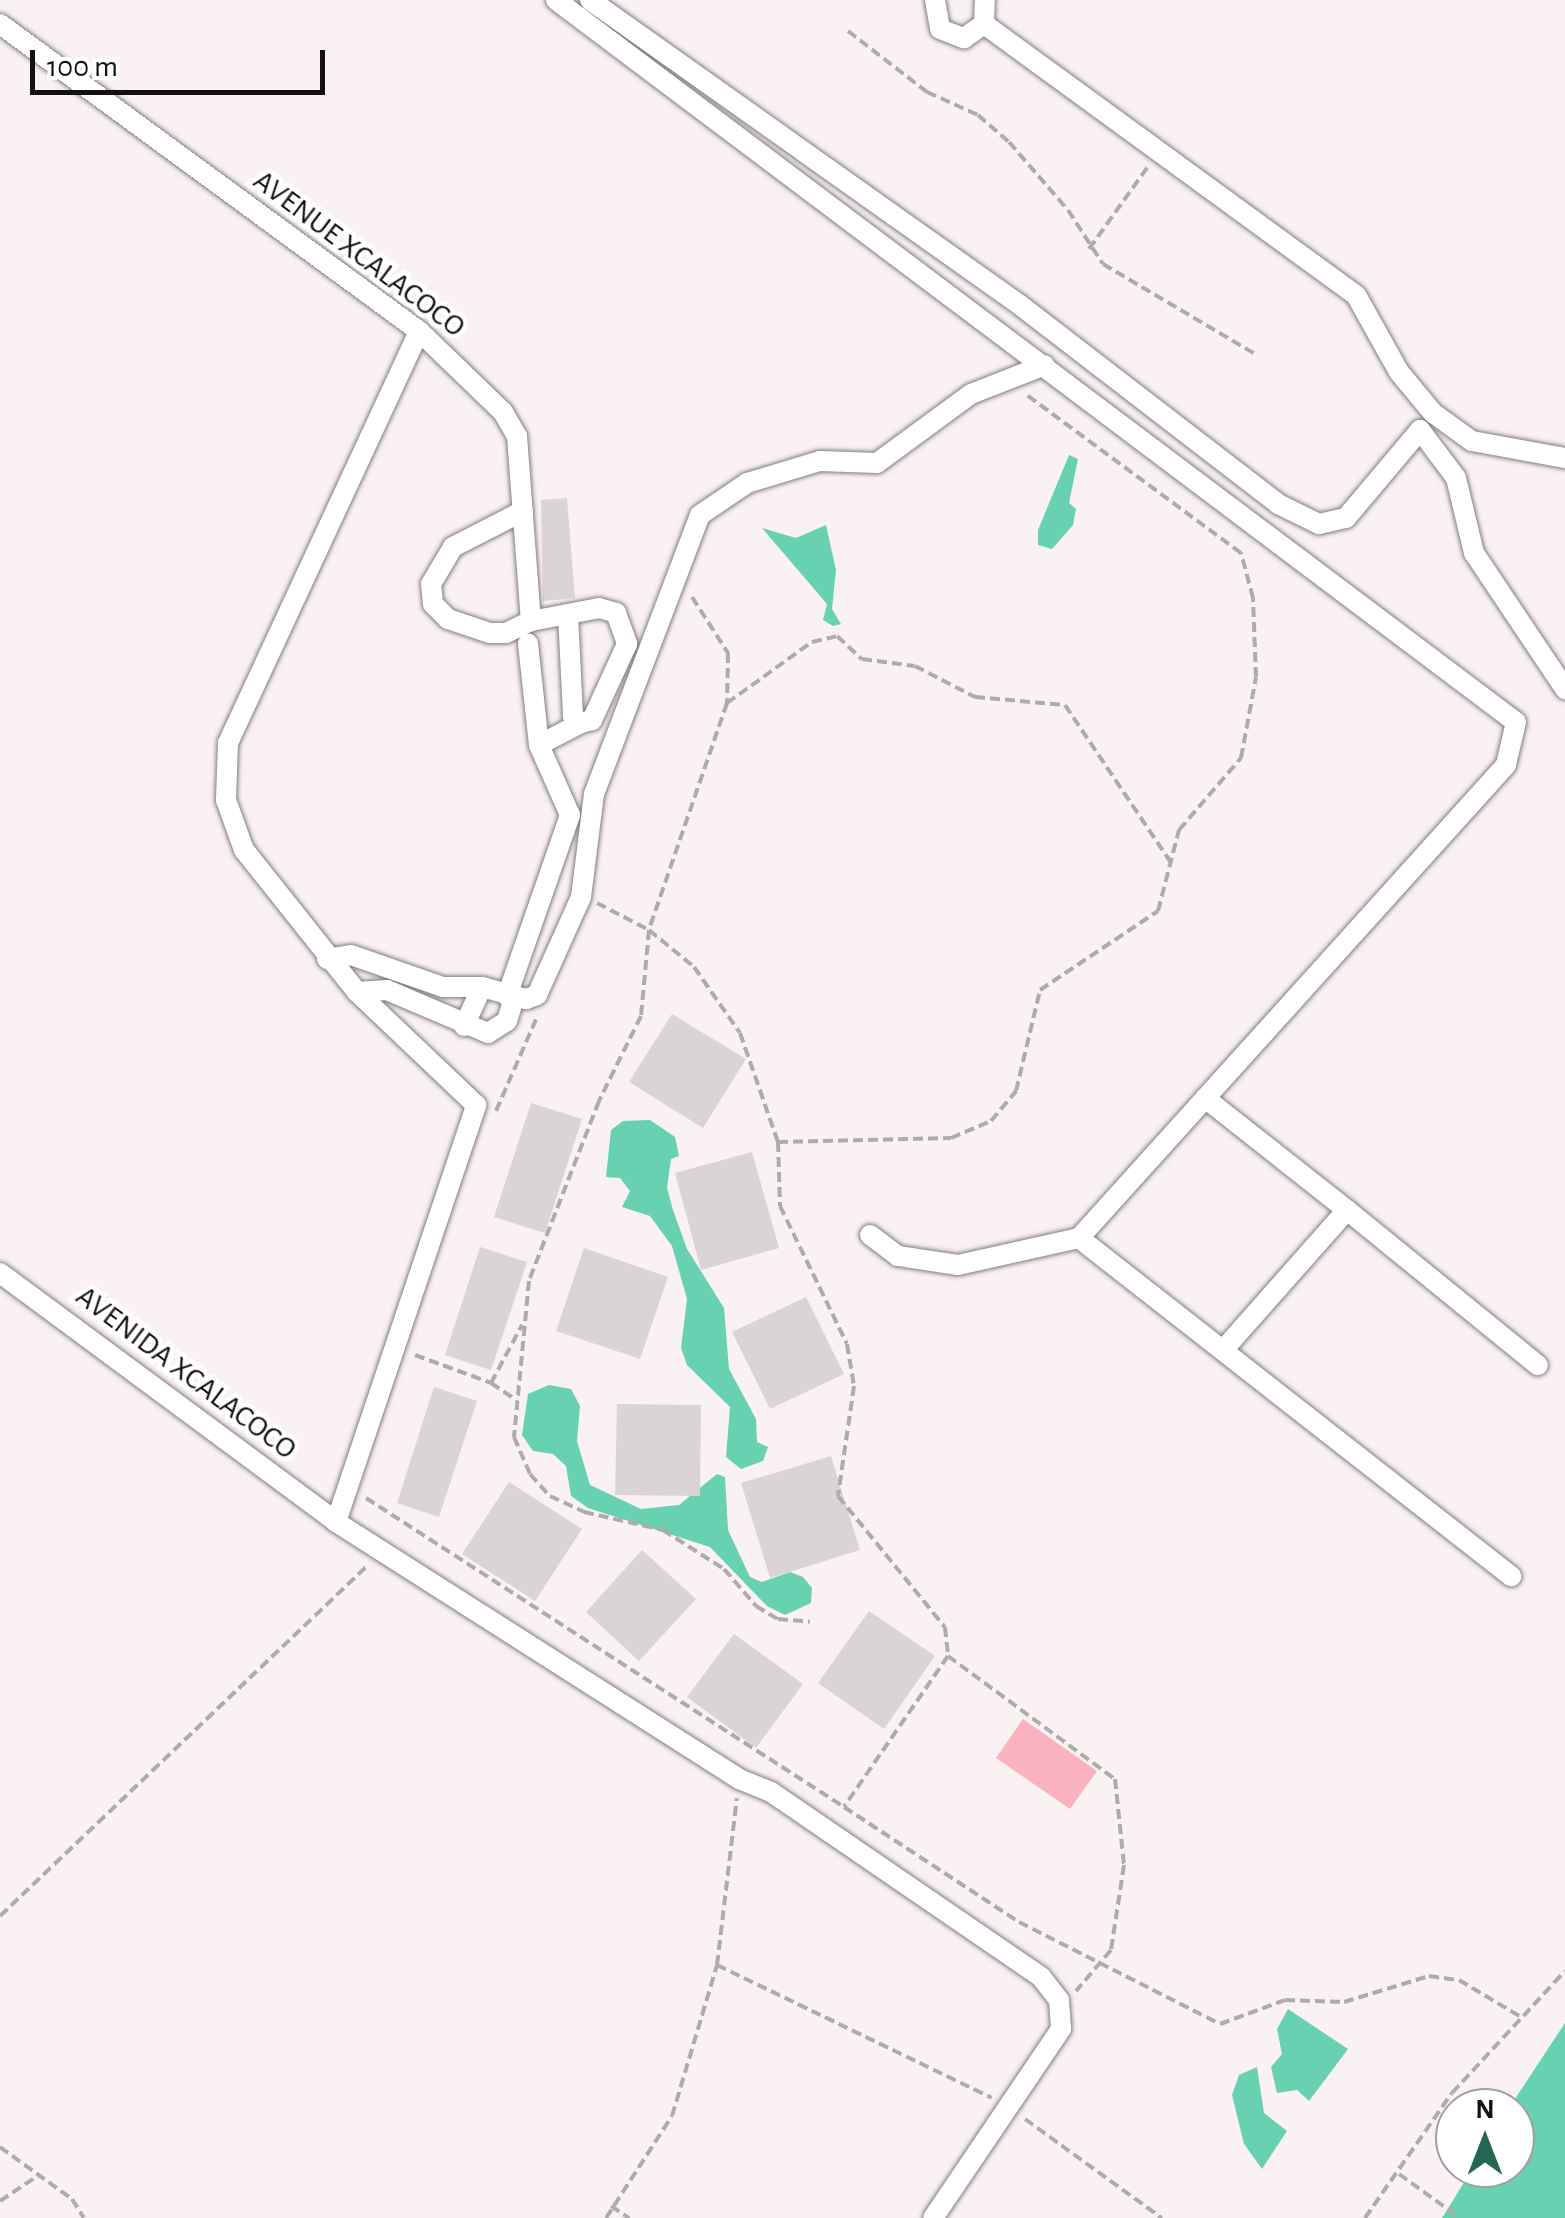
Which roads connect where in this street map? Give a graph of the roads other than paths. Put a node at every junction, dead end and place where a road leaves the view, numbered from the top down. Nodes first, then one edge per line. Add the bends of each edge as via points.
1 (556, 0) edge
2 (590, 0) edge
3 (935, 0) edge
4 (985, 0) edge
5 (0, 24) edge
6 (984, 24) junction
7 (419, 331) junction
8 (1045, 365) junction
9 (1426, 422) junction
10 (1565, 458) edge
11 (523, 511) junction
12 (568, 614) junction
13 (531, 621) junction
14 (528, 644) dead end
15 (1565, 689) edge
16 (581, 723) junction
17 (539, 745) junction
18 (327, 958) junction
19 (482, 986) junction
20 (357, 992) junction
21 (511, 997) junction
22 (464, 1026) junction
23 (1206, 1098) junction
24 (1347, 1210) junction
25 (870, 1235) dead end
26 (1079, 1238) junction
27 (0, 1273) edge
28 (1223, 1350) junction
29 (1538, 1364) dead end
30 (336, 1522) junction
31 (1511, 1576) dead end
32 (933, 2218) edge

1 - 8 street
2 - 9 street via 1319,524 1346,518
3 - 6 street via 935,22 947,34 972,35
4 - 6 street
5 - 7 street, AVENUE XCALACOCO
6 - 9 street via 1356,295
7 - 11 street, AVENUE XCALACOCO via 503,412 516,436
7 - 18 street via 228,743 226,800 244,850
8 - 21 street via 971,394 877,463 820,461 748,483 700,515 594,794 581,896 537,995
8 - 23 street via 1516,722 1506,765
9 - 10 street via 1472,441
9 - 15 street via 1456,478 1482,568
11 - 13 street, AVENUE XCALACOCO
11 - 13 street via 453,547 431,584 433,604 470,627 506,633
12 - 13 street
12 - 16 street via 573,716
12 - 16 street via 599,608 616,613 625,626 627,644 592,720
14 - 17 street
16 - 17 street
17 - 21 street via 570,815
18 - 19 street via 352,955 443,987
18 - 20 street
19 - 21 street
19 - 22 street
20 - 22 street via 387,990
20 - 30 street via 476,1105
21 - 22 street via 500,1030
23 - 24 street
23 - 26 street
24 - 28 street
24 - 29 street
25 - 26 street via 898,1256 958,1266
26 - 28 street
27 - 30 street, AVENIDA XCALACOCO
28 - 31 street
30 - 32 street, AVENIDA XCALACOCO via 740,1779 771,1792 1042,1977 1059,2000 1061,2028

